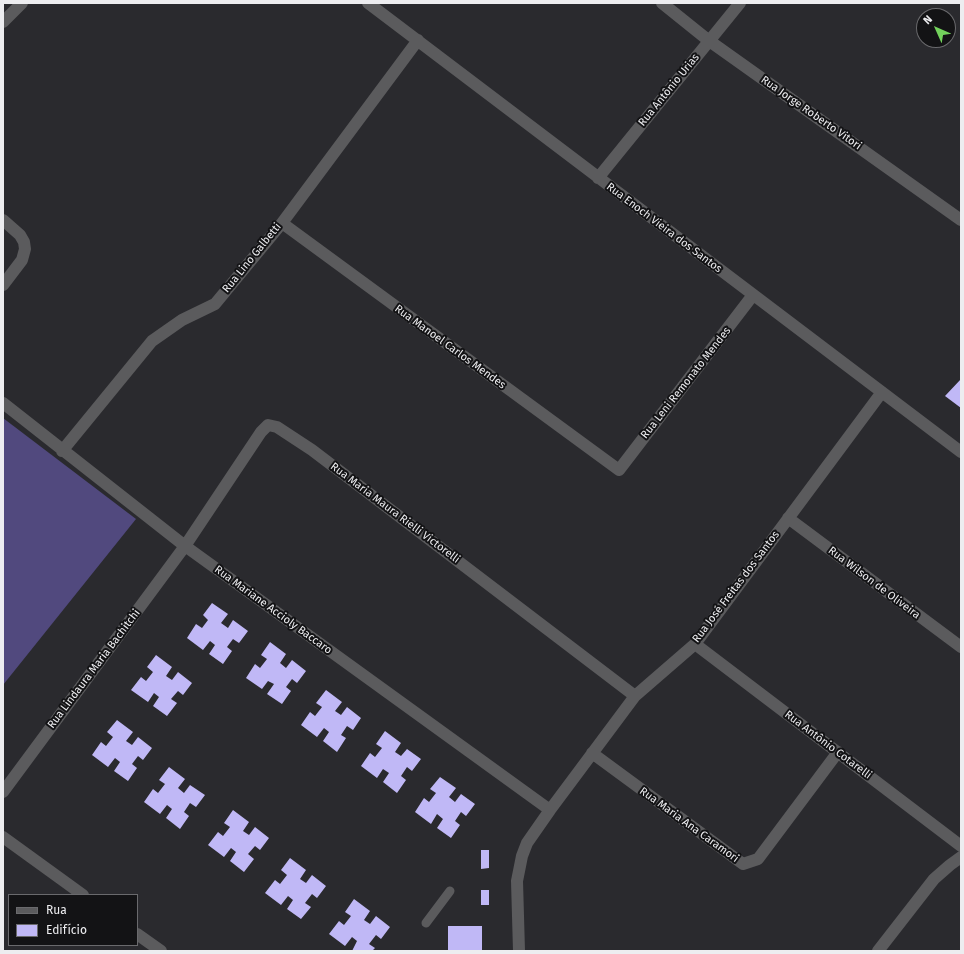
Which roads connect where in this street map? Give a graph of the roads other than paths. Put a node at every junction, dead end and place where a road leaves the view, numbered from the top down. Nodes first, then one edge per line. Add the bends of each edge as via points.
1 (22, 3) edge
2 (368, 3) edge
3 (662, 3) edge
4 (740, 3) edge
5 (3, 22) edge
6 (418, 40) junction
7 (708, 40) junction
8 (598, 178) junction
9 (3, 220) edge
10 (961, 220) edge
11 (282, 223) junction
12 (3, 285) edge
13 (753, 295) junction
14 (882, 392) junction
15 (3, 403) edge
16 (62, 451) junction
17 (961, 452) edge
18 (619, 470) joint
19 (788, 518) junction
20 (185, 546) junction
21 (695, 644) junction
22 (961, 647) edge
23 (635, 696) junction
24 (838, 752) junction
25 (592, 753) junction
26 (3, 792) edge
27 (550, 810) junction
28 (3, 837) edge
29 (961, 846) edge
30 (961, 857) edge
31 (450, 892) dead end
32 (82, 894) edge
33 (426, 923) dead end
34 (138, 935) edge
35 (161, 951) edge
36 (519, 951) edge
37 (878, 951) edge

1 - 5 street
2 - 6 street, Rua Enoch Vieira dos Santos
3 - 7 street, Rua Jorge Roberto Vitori
4 - 7 street, Rua Antônio Urias
6 - 8 street, Rua Enoch Vieira dos Santos
6 - 11 street, Rua Lino Galbetti
7 - 8 street, Rua Antônio Urias
7 - 10 street, Rua Jorge Roberto Vitori
8 - 13 street, Rua Enoch Vieira dos Santos
9 - 12 street via 20,235 25,249 22,260
11 - 16 street, Rua Lino Galbetti via 215,304 182,320 152,340
11 - 18 street, Rua Manoel Carlos Mendes
13 - 14 street, Rua Enoch Vieira dos Santos
13 - 18 street, Rua Leni Remonato Mendes
14 - 17 street, Rua Enoch Vieira dos Santos
14 - 19 street, Rua José Freitas dos Santos
15 - 16 street, Rua Mariane Accioly Baccaro
16 - 20 street, Rua Mariane Accioly Baccaro
19 - 21 street, Rua José Freitas dos Santos
19 - 22 street, Rua Wilson de Oliveira
20 - 23 street, Rua Maria Maura Rielli Victorelli via 261,432 268,425 276,427 312,450
20 - 26 street, Rua Lindaura Maria Bachitchi
20 - 27 street, Rua Mariane Accioly Baccaro
21 - 23 street, Rua José Freitas dos Santos
21 - 24 street, Rua Antônio Cotarelli
23 - 25 street, Rua José Freitas dos Santos
24 - 25 street, Rua Maria Ana Caramori via 758,859 743,864
24 - 29 street, Rua Antônio Cotarelli
25 - 27 street, Rua José Freitas dos Santos
27 - 36 street, Rua José Freitas dos Santos via 527,843 520,866 517,881
28 - 32 street
30 - 37 street via 934,879
31 - 33 lane
34 - 35 street

